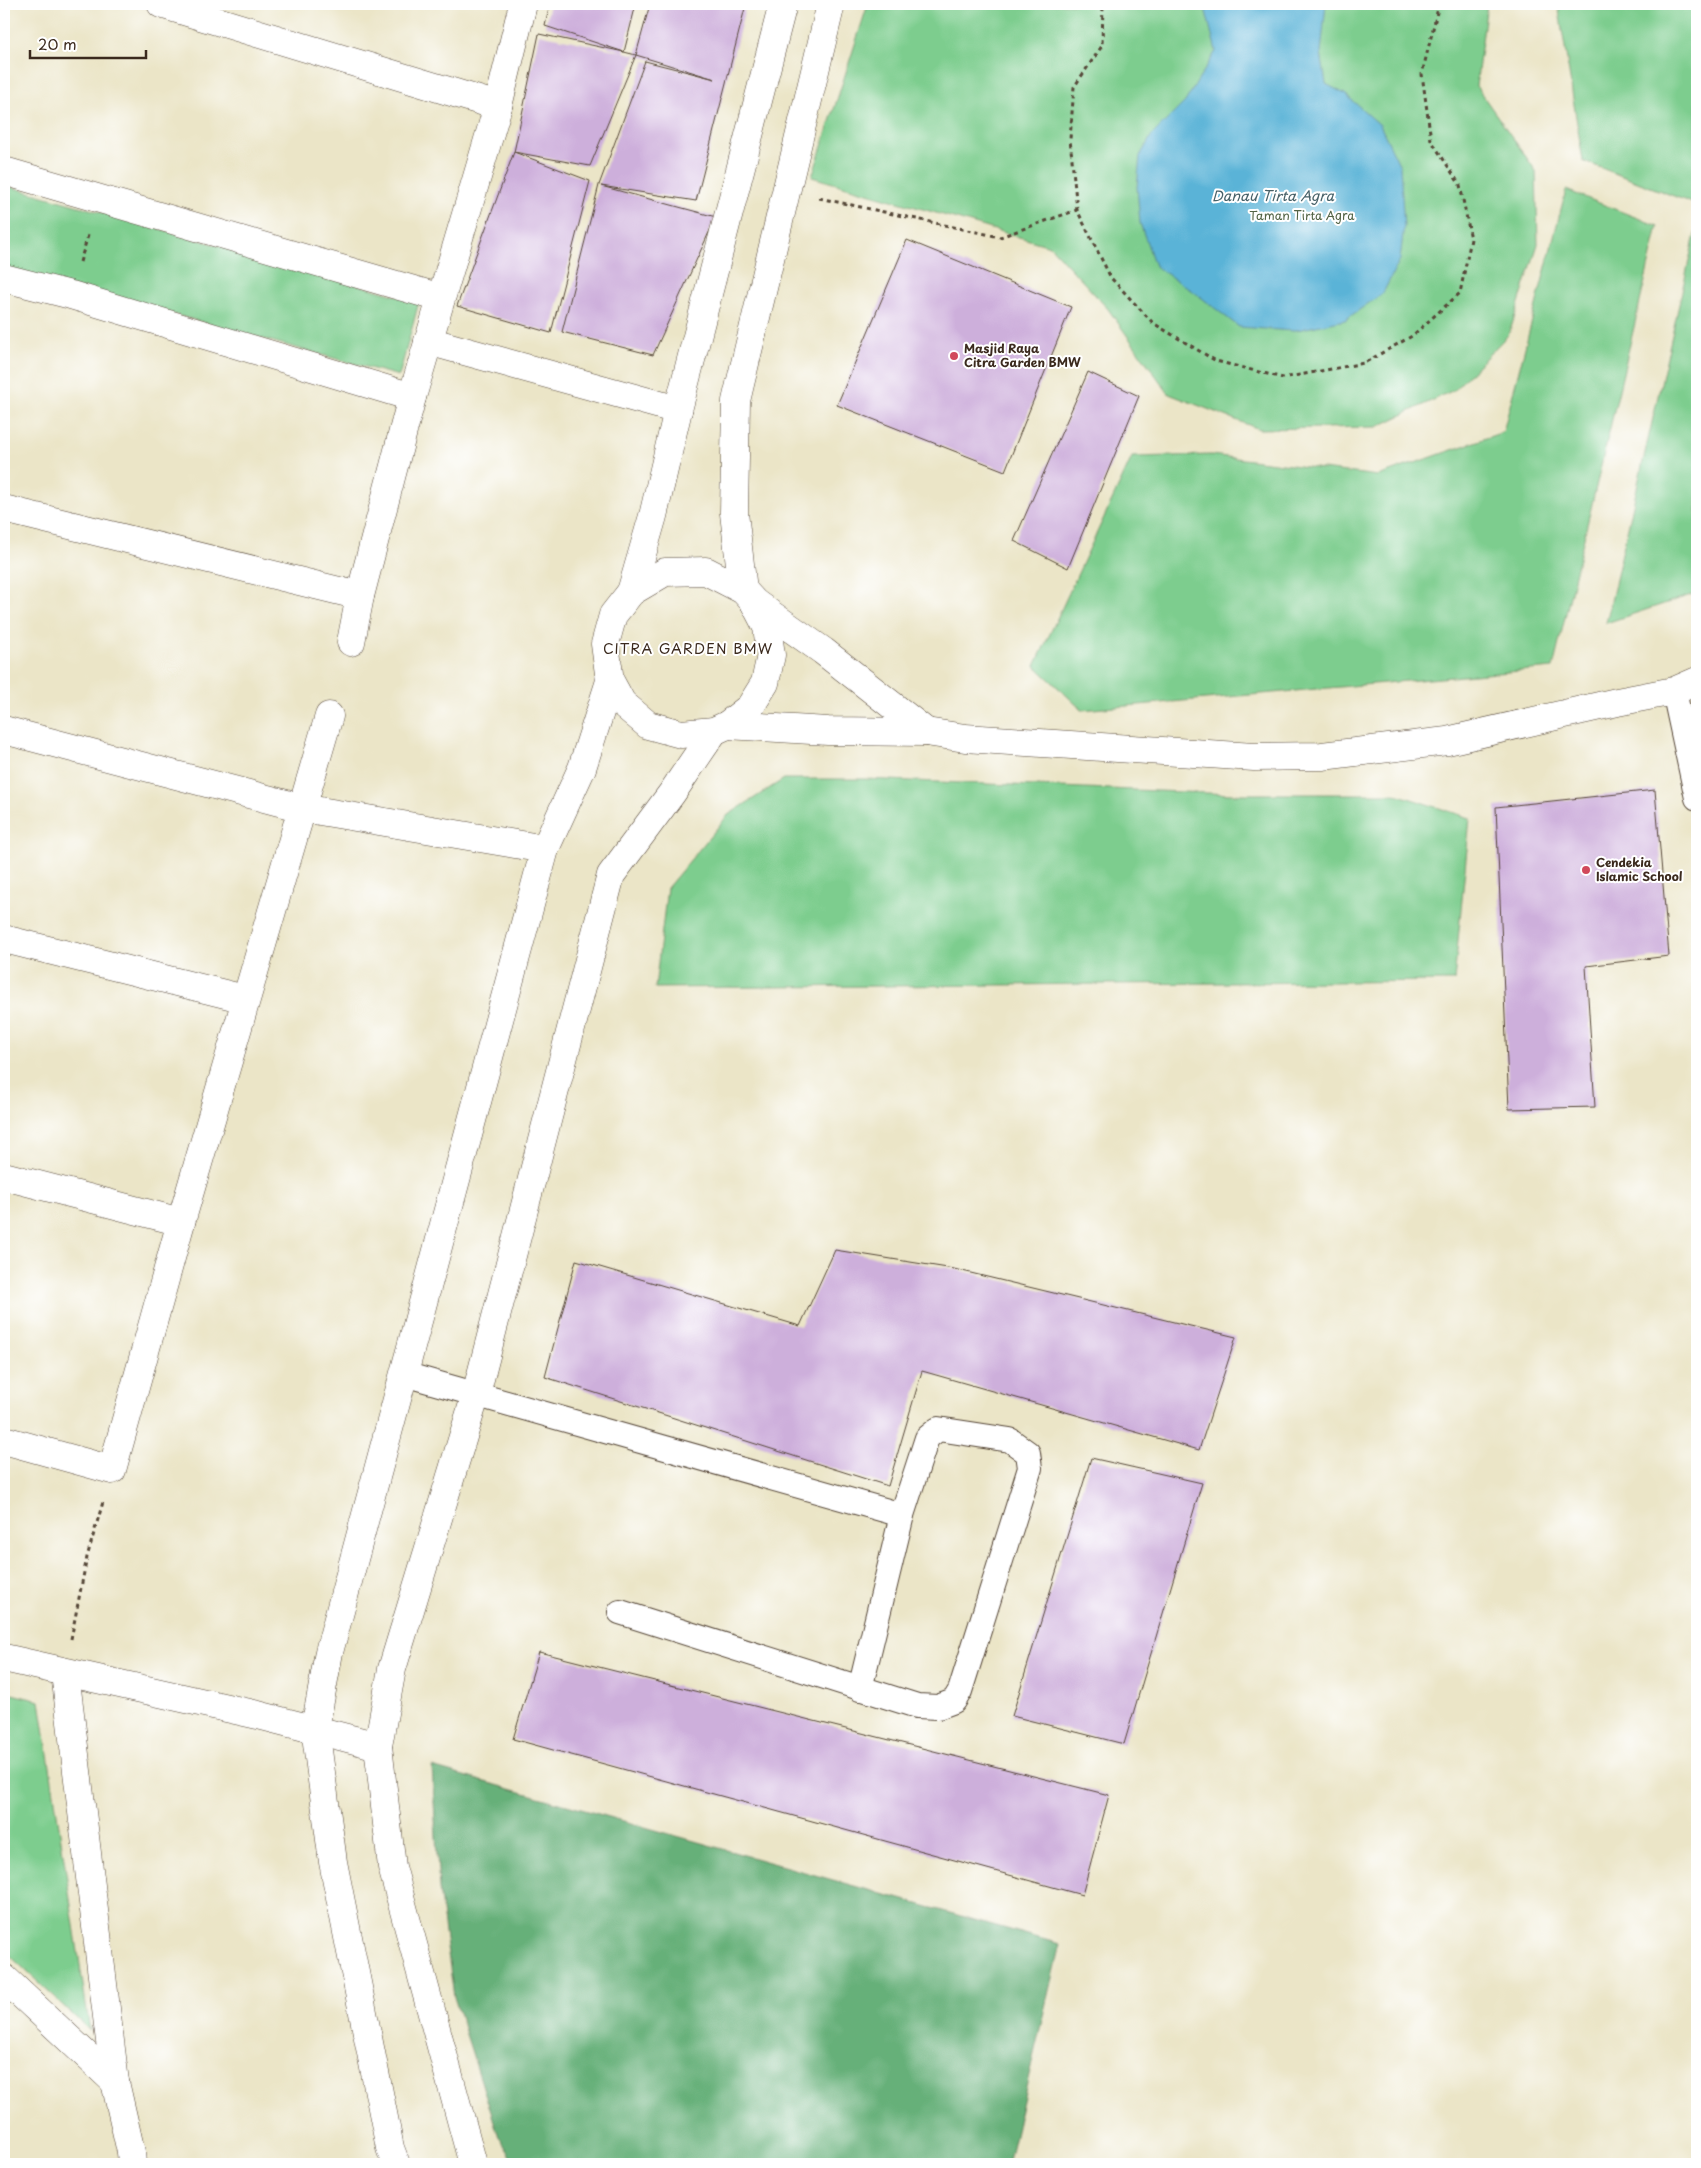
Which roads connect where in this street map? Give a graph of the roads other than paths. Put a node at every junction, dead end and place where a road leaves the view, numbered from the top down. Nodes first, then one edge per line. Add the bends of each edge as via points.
1 (161, 4) edge
2 (523, 4) edge
3 (783, 4) edge
4 (831, 4) edge
5 (498, 106) junction
6 (4, 171) edge
7 (4, 278) edge
8 (441, 298) junction
9 (428, 342) junction
10 (412, 397) junction
11 (678, 410) junction
12 (4, 509) edge
13 (631, 592) junction
14 (360, 596) junction
15 (748, 596) junction
16 (350, 642) dead end
17 (610, 681) junction
18 (1686, 686) edge
19 (329, 716) dead end
20 (721, 728) junction
21 (4, 730) edge
22 (926, 732) junction
23 (1697, 798) edge
24 (302, 808) junction
25 (545, 850) junction
26 (4, 939) edge
27 (245, 999) junction
28 (4, 1176) edge
29 (181, 1222) junction
30 (404, 1374) junction
31 (476, 1394) junction
32 (4, 1440) edge
33 (902, 1515) junction
34 (620, 1612) dead end
35 (4, 1658) edge
36 (65, 1672) junction
37 (860, 1689) junction
38 (315, 1728) junction
39 (378, 1746) junction
40 (4, 1978) edge
41 (115, 2082) junction
42 (132, 2164) edge
43 (396, 2164) edge
44 (474, 2164) edge

1 - 5 street
2 - 5 street
3 - 11 street
4 - 15 street via 736,401 734,512
5 - 8 street
6 - 8 street
7 - 10 street
8 - 9 street
9 - 10 street
9 - 11 street
10 - 14 street
11 - 13 street
12 - 14 street
13 - 15 street via 665,572 706,571
13 - 17 street via 612,615 605,644
14 - 16 street
15 - 20 street via 767,627 771,655 765,683 750,707
15 - 22 street
17 - 20 street via 622,703 648,725 681,734
17 - 25 street via 582,768
18 - 22 street via 1447,741 1322,756 1254,757 965,738
18 - 23 lane
19 - 24 street
20 - 22 street
20 - 31 street via 611,874
21 - 24 street
24 - 25 street
24 - 27 street
25 - 30 street
26 - 27 street
27 - 29 street
28 - 29 street
29 - 32 street via 112,1470
30 - 31 lane
30 - 38 street via 329,1652
31 - 33 lane
31 - 39 street via 392,1669
33 - 37 lane
33 - 37 lane via 927,1438 938,1430 1010,1440 1028,1453 1030,1468 960,1691 954,1701 938,1707 917,1706
34 - 37 lane
35 - 36 street
36 - 38 street
36 - 41 street
38 - 39 street
38 - 43 street via 332,1862 390,2148
39 - 44 street via 392,1867
40 - 41 street
41 - 42 street

